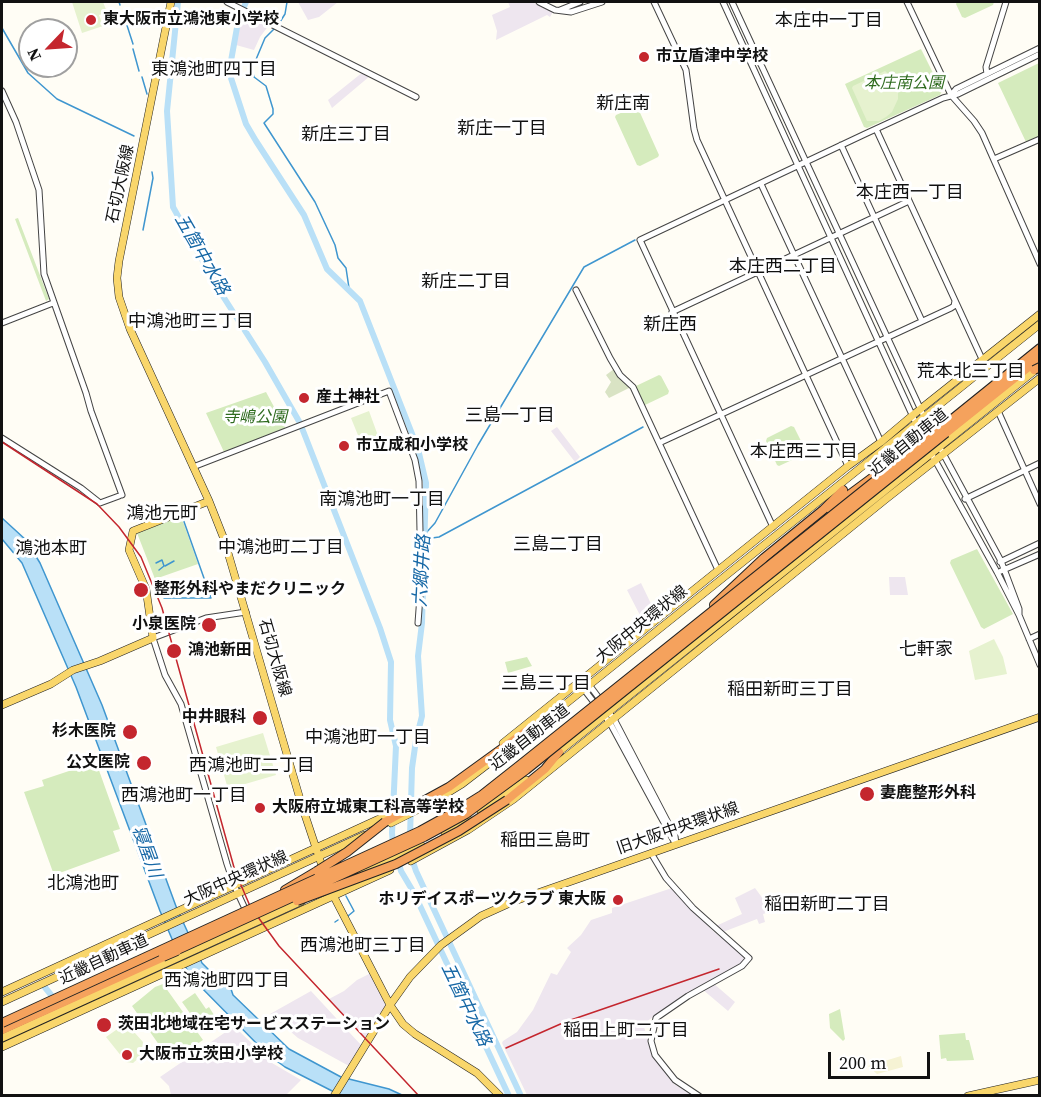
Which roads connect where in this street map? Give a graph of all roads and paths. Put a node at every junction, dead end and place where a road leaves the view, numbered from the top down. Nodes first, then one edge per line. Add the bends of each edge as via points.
1 (171, 2) edge
2 (227, 2) edge
3 (539, 2) edge
4 (580, 2) edge
5 (602, 2) edge
6 (654, 2) edge
7 (723, 2) edge
8 (732, 2) edge
9 (907, 2) edge
10 (1006, 2) edge
11 (559, 10) junction
12 (1040, 48) edge
13 (1040, 54) edge
14 (987, 74) junction
15 (2, 91) edge
16 (951, 95) junction
17 (416, 97) dead end
18 (876, 129) junction
19 (1040, 139) edge
20 (841, 145) junction
21 (994, 159) junction
22 (806, 163) junction
23 (798, 166) junction
24 (761, 184) junction
25 (725, 200) junction
26 (909, 201) junction
27 (874, 218) junction
28 (839, 234) junction
29 (830, 238) junction
30 (794, 254) junction
31 (1038, 255) edge
32 (1040, 264) edge
33 (758, 271) junction
34 (576, 290) dead end
35 (955, 301) junction
36 (53, 303) junction
37 (672, 312) junction
38 (1040, 314) edge
39 (922, 321) junction
40 (2, 323) edge
41 (1040, 324) edge
42 (887, 338) junction
43 (878, 342) junction
44 (1040, 344) edge
45 (1040, 348) edge
46 (1040, 358) edge
47 (842, 359) junction
48 (982, 359) junction
49 (1038, 372) edge
50 (978, 374) junction
51 (806, 375) junction
52 (1005, 375) junction
53 (950, 385) junction
54 (990, 406) junction
55 (921, 408) junction
56 (998, 411) junction
57 (721, 414) junction
58 (913, 415) junction
59 (924, 417) junction
60 (916, 423) junction
61 (946, 433) junction
62 (2, 438) edge
63 (882, 442) junction
64 (659, 443) junction
65 (939, 447) junction
66 (915, 449) junction
67 (931, 453) junction
68 (943, 455) junction
69 (935, 462) junction
70 (1040, 463) edge
71 (848, 466) junction
72 (193, 467) junction
73 (1025, 470) junction
74 (843, 490) dead end
75 (967, 498) junction
76 (208, 501) junction
77 (958, 503) junction
78 (1040, 504) edge
79 (863, 508) junction
80 (773, 527) junction
81 (768, 541) junction
82 (1040, 543) edge
83 (829, 546) junction
84 (1040, 554) edge
85 (1001, 561) junction
86 (993, 565) junction
87 (718, 570) junction
88 (1000, 571) junction
89 (703, 582) junction
90 (746, 585) dead end
91 (676, 604) junction
92 (246, 612) junction
93 (735, 621) junction
94 (418, 623) dead end
95 (1040, 634) edge
96 (153, 638) junction
97 (1029, 639) junction
98 (676, 640) junction
99 (698, 640) junction
100 (620, 660) junction
101 (1040, 665) edge
102 (581, 680) junction
103 (587, 687) junction
104 (2, 705) edge
105 (607, 714) junction
106 (1040, 717) edge
107 (547, 719) junction
108 (612, 721) junction
109 (559, 752) junction
110 (676, 844) junction
111 (315, 848) junction
112 (651, 853) junction
113 (318, 856) junction
114 (402, 862) junction
115 (234, 885) junction
116 (329, 888) junction
117 (238, 894) junction
118 (333, 896) junction
119 (256, 906) junction
120 (162, 923) junction
121 (144, 927) junction
122 (256, 927) junction
123 (163, 957) junction
124 (82, 964) junction
125 (39, 983) junction
126 (140, 984) junction
127 (2, 993) edge
128 (83, 1000) junction
129 (2, 1002) edge
130 (390, 1005) junction
131 (2, 1022) edge
132 (2, 1030) edge
133 (2, 1038) edge
134 (11, 1042) junction
135 (2, 1047) edge
136 (1040, 1080) edge
137 (334, 1095) edge
138 (500, 1095) edge
139 (699, 1095) edge
140 (968, 1095) edge

1 - 72 main road, 石切大阪線 via 122,248 118,287 126,320
2 - 17 street
3 - 11 street
4 - 11 street
5 - 11 street via 571,12
6 - 25 street via 686,69 694,129
7 - 23 street
8 - 22 street
9 - 16 street
10 - 14 street via 986,66
12 - 14 street
13 - 16 street
14 - 16 street
15 - 36 street via 39,190 43,268
16 - 18 street
16 - 21 street via 974,121
18 - 20 street
18 - 26 street
19 - 21 street
20 - 22 street
20 - 27 street
21 - 31 street
22 - 23 street
22 - 28 street
23 - 24 street
23 - 29 street
24 - 25 street
24 - 30 street
25 - 33 street
25 - 37 street via 640,240
26 - 27 street
26 - 35 street
27 - 28 street
27 - 39 street
28 - 29 street
28 - 42 street
29 - 30 street
29 - 43 street
30 - 33 street
30 - 47 street
31 - 32 street
33 - 37 street
33 - 51 street
34 - 64 street via 620,375 631,383
35 - 39 street via 954,306
35 - 48 street
36 - 40 street
36 - 62 street via 120,496 100,503
37 - 57 street
38 - 48 main road
39 - 42 street
41 - 50 main road, 大阪中央環状線
42 - 43 street
42 - 55 street
43 - 47 street
43 - 58 street
44 - 52 highway
45 - 52 highway, 近畿自動車道
46 - 61 highway, 近畿自動車道
47 - 51 street
47 - 63 street
48 - 53 main road
49 - 54 main road
49 - 54 main road
49 - 56 main road
49 - 61 highway
50 - 53 main road
50 - 59 main road, 大阪中央環状線
51 - 57 street
51 - 71 street
52 - 66 highway, 近畿自動車道, bridge
53 - 55 main road
54 - 65 main road
55 - 58 main road
55 - 59 street
56 - 68 main road
56 - 73 street
57 - 64 street
57 - 80 street
58 - 60 street
58 - 63 main road
59 - 60 main road, 大阪中央環状線
59 - 65 street
60 - 67 street
60 - 81 main road, 大阪中央環状線
61 - 123 highway, 近畿自動車道, bridge via 526,770 472,809 424,837
63 - 71 main road
64 - 87 street
65 - 67 main road
65 - 68 street
66 - 90 highway, bridge via 854,490 748,575
66 - 98 highway, 近畿自動車道, bridge
67 - 69 street
67 - 79 main road
68 - 69 main road
68 - 75 street
69 - 77 street
69 - 83 main road
70 - 73 street
71 - 80 main road
72 - 76 main road, 石切大阪線
72 - 94 street via 389,391 419,481
73 - 75 street
73 - 78 street
74 - 98 highway, bridge
75 - 77 street
75 - 85 street
76 - 92 main road, 石切大阪線
76 - 96 main road via 133,531 129,550 146,589
77 - 86 street
79 - 83 main road
79 - 99 main road
80 - 87 main road
81 - 89 main road
81 - 100 main road, 大阪中央環状線
82 - 85 street
83 - 93 main road
84 - 88 street
85 - 86 street
85 - 88 street
86 - 88 street
87 - 89 main road
88 - 97 street
89 - 91 main road
91 - 100 main road
91 - 102 main road
92 - 96 street via 206,618
92 - 111 main road, 石切大阪線
93 - 99 main road
93 - 108 main road
95 - 97 street
96 - 104 main road
96 - 115 street via 165,675 181,704
97 - 101 street
98 - 119 highway, 近畿自動車道, bridge via 482,795 420,831
99 - 105 main road
100 - 103 main road, 大阪中央環状線
102 - 103 street
102 - 111 main road via 476,764 411,804
103 - 105 street
103 - 107 main road, 大阪中央環状線
105 - 108 street
105 - 109 main road
106 - 110 main road, 旧大阪中央環状線
107 - 113 main road, 大阪中央環状線 via 470,779 411,813
107 - 119 highway, bridge via 441,792 385,822 340,857
108 - 110 street
108 - 114 main road via 502,808 458,837
109 - 114 main road via 480,813 410,852
109 - 123 highway, bridge via 545,770 507,800 393,866
110 - 112 main road, 旧大阪中央環状線
111 - 113 main road, 石切大阪線
111 - 115 main road
112 - 130 main road, 旧大阪中央環状線 via 481,916 443,943
112 - 139 street via 666,878 693,908 749,958 656,1018 651,1041 655,1055 675,1080
113 - 116 main road, 石切大阪線
113 - 117 main road, 大阪中央環状線
114 - 116 main road
114 - 118 main road
115 - 117 street
115 - 120 main road via 180,910
116 - 118 main road, 石切大阪線
116 - 122 main road
117 - 120 main road, 大阪中央環状線
117 - 122 street
118 - 122 main road
118 - 130 main road, 石切大阪線
119 - 131 highway, 近畿自動車道, bridge
120 - 121 main road
120 - 124 main road, 大阪中央環状線
121 - 124 main road
121 - 127 main road
122 - 126 main road
122 - 128 main road via 197,948
123 - 132 highway, 近畿自動車道
124 - 125 main road, 大阪中央環状線
125 - 127 main road
125 - 129 main road, 大阪中央環状線
126 - 128 main road
126 - 134 main road
128 - 133 main road
128 - 134 main road
130 - 137 main road, 旧大阪中央環状線
130 - 138 main road, 石切大阪線 via 411,1031 477,1073
134 - 135 main road
136 - 140 main road

